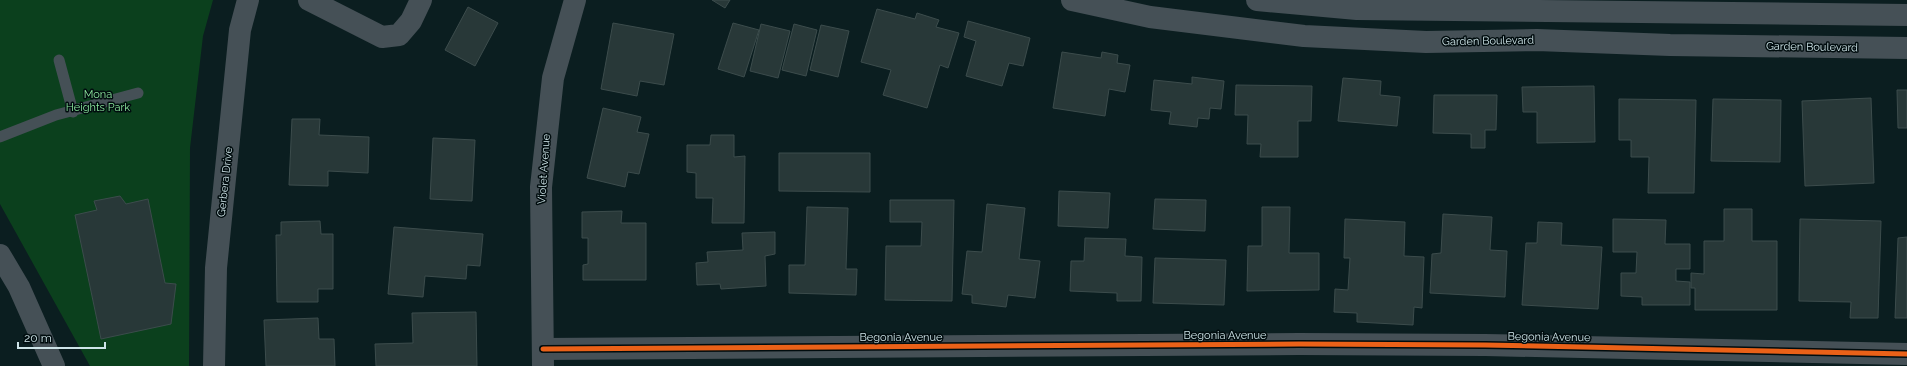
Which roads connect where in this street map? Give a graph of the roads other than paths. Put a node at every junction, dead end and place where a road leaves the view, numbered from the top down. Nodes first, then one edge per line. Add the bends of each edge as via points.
1 (248, 0) edge
2 (309, 0) edge
3 (421, 0) edge
4 (575, 0) edge
5 (1072, 0) edge
6 (1257, 0) edge
7 (1907, 15) edge
8 (1907, 48) edge
9 (59, 60) dead end
10 (138, 93) dead end
11 (73, 112) junction
12 (0, 137) edge
13 (0, 255) edge
14 (1907, 354) edge
15 (543, 357) edge
16 (54, 366) edge
17 (214, 366) edge

1 - 17 street, Gerbera Drive via 240,30 217,260
2 - 3 street via 382,37 399,35 411,21
4 - 15 street, Violet Avenue via 553,78 541,187
5 - 8 street, Garden Boulevard via 1150,17 1304,36 1426,42 1537,40
6 - 7 street via 1357,9
9 - 11 lane
10 - 11 lane
11 - 12 lane
13 - 16 street via 19,287
14 - 15 street, Begonia Avenue via 1485,345 1299,344

